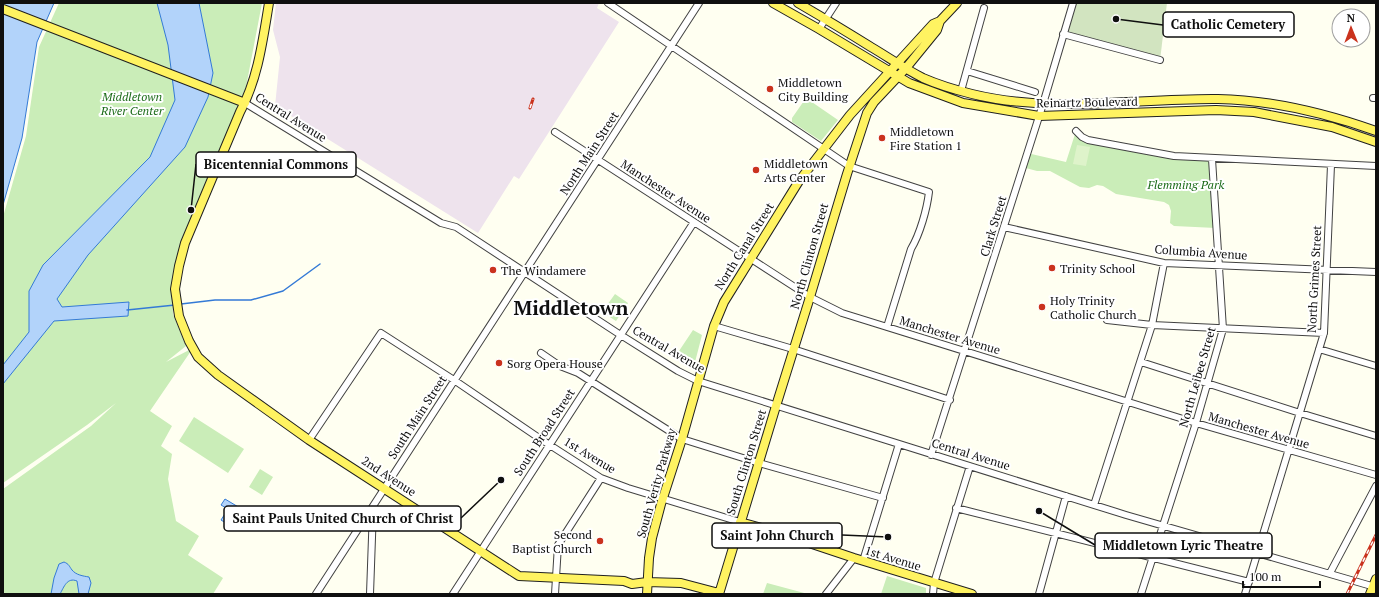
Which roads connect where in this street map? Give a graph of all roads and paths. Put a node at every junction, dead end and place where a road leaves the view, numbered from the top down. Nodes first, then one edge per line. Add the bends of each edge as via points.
1 (269, 3) edge
2 (608, 3) edge
3 (699, 3) edge
4 (773, 3) edge
5 (798, 3) edge
6 (836, 3) edge
7 (957, 3) edge
8 (1073, 3) edge
9 (984, 8) dead end
10 (3, 9) edge
11 (825, 19) junction
12 (940, 21) junction
13 (819, 29) junction
14 (1063, 34) junction
15 (672, 46) junction
16 (1160, 60) dead end
17 (898, 63) junction
18 (906, 68) junction
19 (967, 71) junction
20 (889, 72) junction
21 (897, 77) junction
22 (961, 91) junction
23 (1035, 92) dead end
24 (245, 103) junction
25 (1043, 104) junction
26 (1039, 116) junction
27 (1076, 130) dead end
28 (1376, 131) edge
29 (555, 132) dead end
30 (1376, 142) edge
31 (825, 150) junction
32 (1212, 158) junction
33 (598, 160) junction
34 (1331, 165) junction
35 (849, 166) junction
36 (1376, 166) edge
37 (694, 222) junction
38 (1004, 227) junction
39 (751, 258) junction
40 (1164, 263) junction
41 (1218, 265) junction
42 (1327, 270) junction
43 (525, 272) junction
44 (1376, 272) edge
45 (810, 297) junction
46 (1107, 320) dead end
47 (1152, 325) junction
48 (714, 326) junction
49 (887, 327) junction
50 (1223, 329) junction
51 (1324, 333) junction
52 (620, 334) junction
53 (793, 349) junction
54 (1319, 349) junction
55 (965, 350) junction
56 (541, 353) dead end
57 (1140, 362) junction
58 (1376, 366) edge
59 (454, 380) junction
60 (590, 381) junction
61 (698, 381) junction
62 (1207, 383) junction
63 (950, 400) junction
64 (1127, 401) junction
65 (776, 406) junction
66 (1300, 413) junction
67 (1196, 423) junction
68 (1376, 436) edge
69 (682, 439) junction
70 (309, 440) junction
71 (899, 444) junction
72 (549, 445) junction
73 (1288, 450) junction
74 (931, 455) junction
75 (759, 463) junction
76 (970, 466) junction
77 (1376, 475) edge
78 (601, 478) junction
79 (1376, 486) edge
80 (385, 488) junction
81 (1066, 496) junction
82 (663, 498) junction
83 (883, 498) junction
84 (1094, 505) junction
85 (373, 507) junction
86 (956, 508) junction
87 (740, 522) junction
88 (1163, 526) junction
89 (1056, 534) junction
90 (481, 550) junction
91 (1257, 553) junction
92 (854, 558) junction
93 (1153, 559) junction
94 (863, 561) junction
95 (1330, 573) junction
96 (556, 577) junction
97 (647, 582) junction
98 (1248, 582) junction
99 (934, 583) junction
100 (1374, 587) edge
101 (316, 594) edge
102 (370, 594) edge
103 (453, 594) edge
104 (555, 594) edge
105 (647, 594) edge
106 (719, 594) edge
107 (826, 594) edge
108 (933, 594) edge
109 (972, 594) edge
110 (1039, 594) edge
111 (1141, 594) edge
112 (1245, 594) edge

1 - 24 main road, 2nd Avenue via 256,68
2 - 15 street
3 - 15 street, North Main Street
4 - 13 main road, Reinartz Boulevard
5 - 11 main road, Reinartz Boulevard
6 - 11 street
7 - 12 main road
8 - 14 street, Clark Street
9 - 19 street
10 - 24 main road, Central Avenue
11 - 13 street
11 - 17 main road, Reinartz Boulevard
12 - 17 main road, North Canal Street via 933,24
12 - 18 main road, North Clinton Street via 937,30
13 - 20 main road, Reinartz Boulevard
14 - 16 street
14 - 25 street, Clark Street
15 - 31 street
15 - 33 street, North Main Street
17 - 18 main road, Reinartz Boulevard
17 - 20 main road, North Canal Street
18 - 21 main road, North Clinton Street
18 - 22 main road, Reinartz Boulevard via 925,79
19 - 22 street
19 - 23 street
20 - 21 main road, Reinartz Boulevard
20 - 31 main road, North Canal Street via 850,115
21 - 26 main road, Reinartz Boulevard via 963,103
21 - 35 main road, North Clinton Street via 868,109
22 - 25 main road, Reinartz Boulevard via 1015,102
24 - 43 street, Central Avenue via 441,223 456,226
24 - 70 main road, 2nd Avenue via 185,243 175,290 179,316 198,357 218,375
25 - 26 street, Clark Street
25 - 28 main road, Reinartz Boulevard via 1186,99 1264,102 1331,116
26 - 30 main road, Reinartz Boulevard via 1245,111 1332,127
26 - 38 street, Clark Street
27 - 32 street via 1088,140 1174,156
29 - 33 street, Manchester Avenue
31 - 35 street
31 - 39 main road, North Canal Street via 799,181
32 - 34 street
32 - 41 street, North Leibee Street
33 - 37 street, Manchester Avenue
33 - 43 street, North Main Street
34 - 36 street
34 - 42 street, North Grimes Street
35 - 45 main road, North Clinton Street
35 - 49 street via 929,192
37 - 39 street, Manchester Avenue
37 - 52 street, South Broad Street
38 - 40 street, Columbia Avenue
38 - 55 street, Clark Street
39 - 45 street, Manchester Avenue
39 - 48 main road, North Canal Street via 724,302
40 - 41 street, Columbia Avenue
40 - 47 street
41 - 42 street, Columbia Avenue
41 - 50 street, North Leibee Street
42 - 44 street, Columbia Avenue
42 - 51 street, North Grimes Street
43 - 52 street, Central Avenue
43 - 59 street, South Main Street
45 - 49 street, Manchester Avenue via 842,313
45 - 53 main road, North Clinton Street
46 - 47 street
47 - 50 street
47 - 57 street
48 - 53 street
48 - 61 main road, North Canal Street
49 - 55 street, Manchester Avenue
50 - 51 street
50 - 62 street, North Leibee Street
51 - 54 street, North Grimes Street
52 - 60 street, South Broad Street
52 - 61 street, Central Avenue
53 - 63 street
53 - 65 main road, North Clinton Street
54 - 58 street
54 - 66 street, North Grimes Street
55 - 63 street, Clark Street
55 - 64 street, Manchester Avenue
56 - 60 street
57 - 62 street
57 - 64 street
59 - 70 street, 1st Avenue via 381,333
59 - 72 street, 1st Avenue
59 - 80 street, South Main Street
60 - 69 street
60 - 72 street, South Broad Street
61 - 65 street, Central Avenue
61 - 69 main road, South Verity Parkway
62 - 66 street
62 - 67 street, North Leibee Street
63 - 74 street, Clark Street
64 - 67 street, Manchester Avenue
64 - 84 street
65 - 71 street, Central Avenue
65 - 75 main road, South Clinton Street
66 - 68 street
66 - 73 street, North Grimes Street
67 - 73 street, Manchester Avenue
67 - 88 street, North Leibee Street
69 - 75 street
69 - 82 main road, South Verity Parkway
70 - 80 main road, 2nd Avenue
71 - 74 street, Central Avenue
71 - 83 street
72 - 78 street, 1st Avenue
72 - 90 street, South Broad Street
73 - 77 street, Manchester Avenue
73 - 91 street, North Grimes Street
74 - 76 street, Central Avenue
75 - 83 street
75 - 87 main road, South Clinton Street
76 - 81 street, Central Avenue
76 - 86 street
78 - 82 street, 1st Avenue
78 - 96 street via 558,546
79 - 95 street
80 - 85 street, South Main Street
80 - 90 main road, 2nd Avenue
81 - 84 street, Central Avenue
81 - 89 street
82 - 87 street, 1st Avenue
82 - 97 main road, South Verity Parkway via 652,538
83 - 94 street
84 - 88 street, Central Avenue
85 - 101 street, South Main Street
85 - 102 street
86 - 89 street
86 - 99 street
87 - 92 main road, 1st Avenue
87 - 106 main road, South Clinton Street
88 - 91 street, Central Avenue
88 - 93 street, North Leibee Street
89 - 93 street
89 - 110 street
90 - 96 main road, 2nd Avenue via 519,576
90 - 103 street, South Broad Street
91 - 95 street, Central Avenue
91 - 98 street, North Grimes Street
92 - 94 main road, 1st Avenue
92 - 107 street
93 - 98 street
93 - 111 street, North Leibee Street
94 - 99 main road, 1st Avenue
95 - 100 street, Central Avenue
96 - 97 main road, 2nd Avenue via 624,581 629,578
96 - 104 street
97 - 105 main road, South Verity Parkway
97 - 106 main road, 2nd Avenue via 681,583
98 - 112 street, North Grimes Street
99 - 108 street
99 - 109 main road, 1st Avenue

